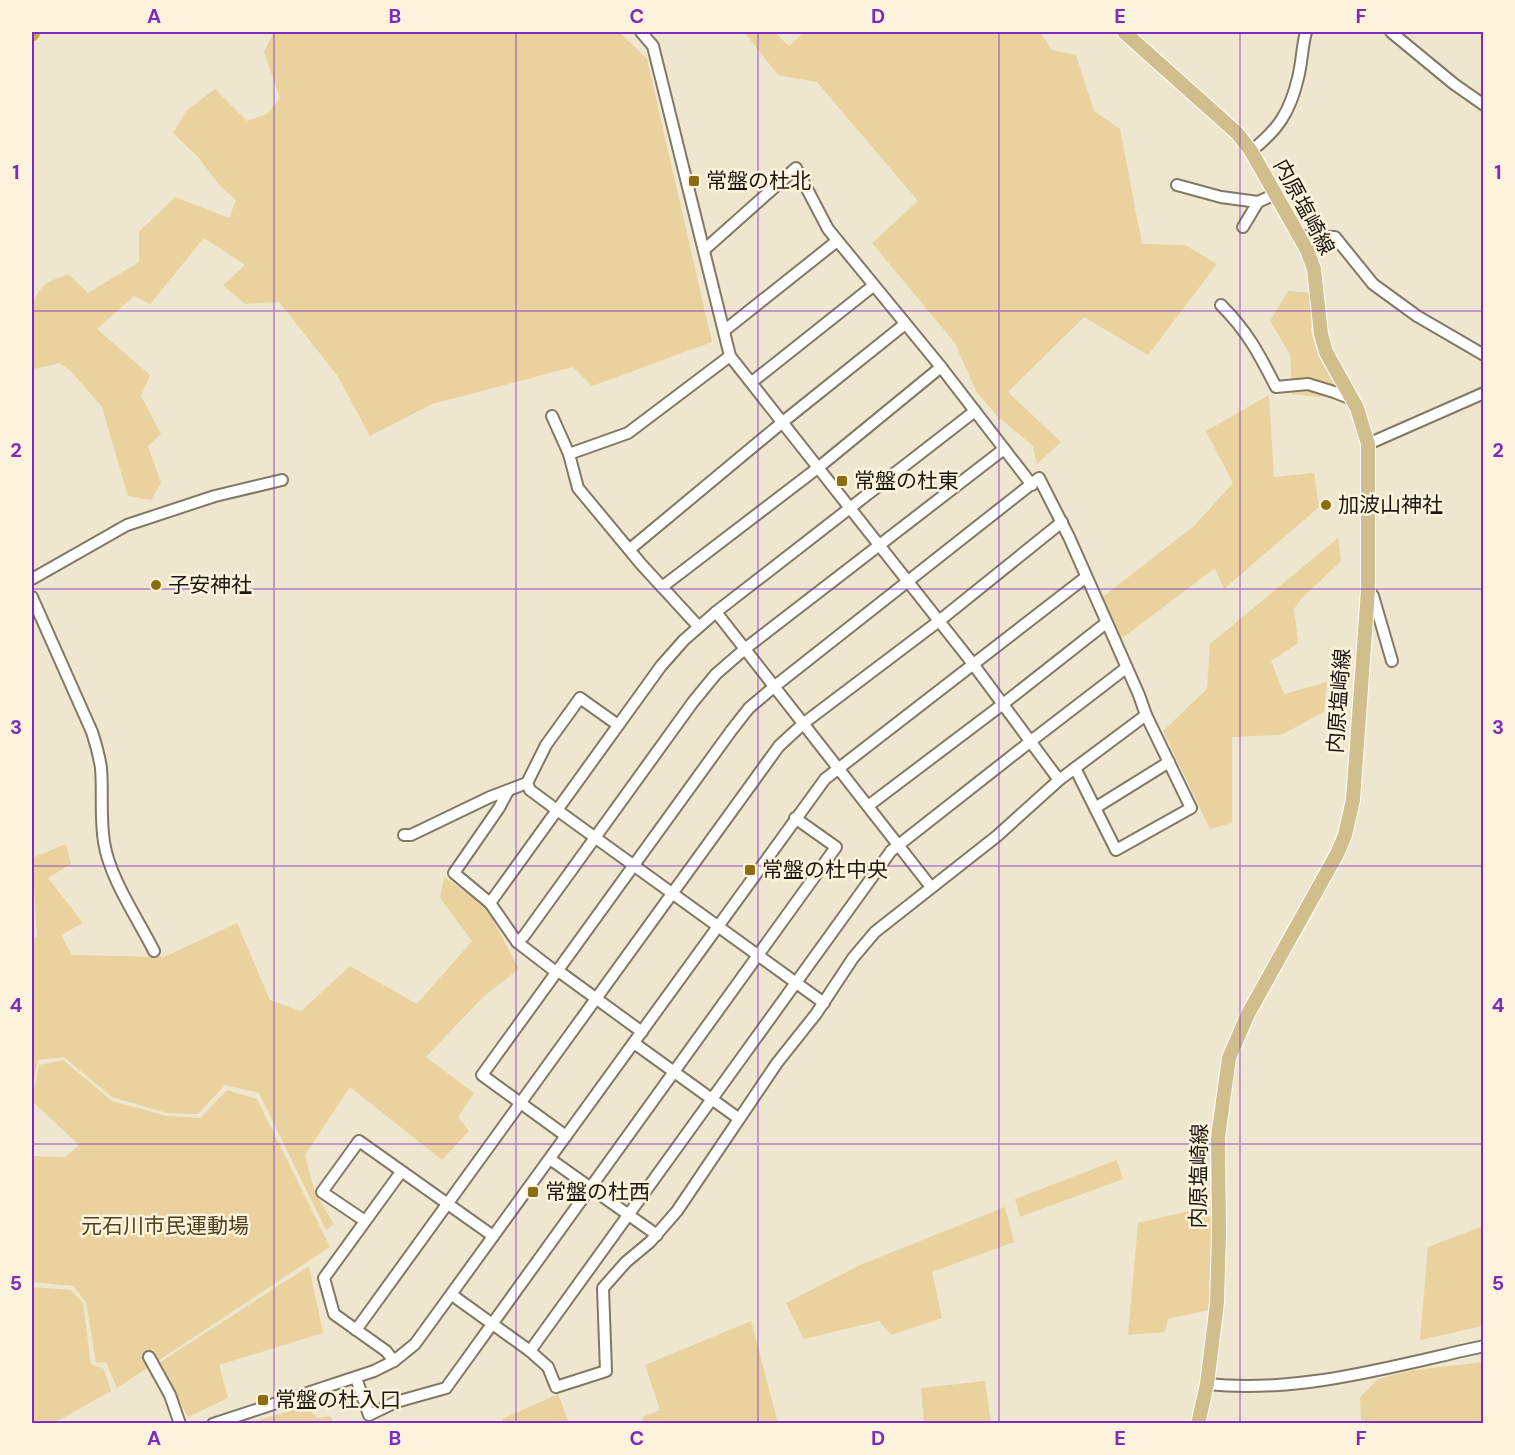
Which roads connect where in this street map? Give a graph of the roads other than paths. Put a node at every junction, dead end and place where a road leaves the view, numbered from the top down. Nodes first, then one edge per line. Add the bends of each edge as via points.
1 (641, 32) edge
2 (1124, 32) edge
3 (1306, 32) edge
4 (1391, 32) edge
5 (1484, 105) edge
6 (1251, 151) junction
7 (1177, 185) dead end
8 (1275, 194) junction
9 (1258, 202) junction
10 (1243, 227) dead end
11 (1300, 236) junction
12 (837, 241) junction
13 (705, 250) junction
14 (873, 286) junction
15 (1221, 305) dead end
16 (905, 324) junction
17 (725, 330) junction
18 (1484, 355) edge
19 (730, 356) junction
20 (941, 367) junction
21 (752, 382) junction
22 (1484, 393) edge
23 (1352, 399) junction
24 (975, 411) junction
25 (552, 416) dead end
26 (784, 421) junction
27 (1368, 444) junction
28 (1004, 449) junction
29 (569, 454) junction
30 (819, 467) junction
31 (282, 480) dead end
32 (1032, 485) junction
33 (850, 507) junction
34 (1062, 522) junction
35 (880, 545) junction
36 (630, 549) junction
37 (1086, 577) junction
38 (32, 579) edge
39 (908, 582) junction
40 (662, 587) junction
41 (1368, 590) junction
42 (32, 597) edge
43 (717, 612) junction
44 (939, 621) junction
45 (1106, 623) junction
46 (698, 627) junction
47 (746, 648) junction
48 (1392, 662) dead end
49 (973, 664) junction
50 (1126, 668) junction
51 (774, 686) junction
52 (1004, 704) junction
53 (1146, 715) junction
54 (804, 723) junction
55 (618, 725) junction
56 (1030, 741) junction
57 (1169, 762) junction
58 (838, 767) junction
59 (1075, 768) junction
60 (1059, 780) junction
61 (527, 783) junction
62 (508, 791) junction
63 (868, 806) junction
64 (1095, 808) junction
65 (557, 810) junction
66 (795, 818) junction
67 (404, 835) dead end
68 (595, 838) junction
69 (899, 845) junction
70 (633, 866) junction
71 (931, 887) junction
72 (672, 893) junction
73 (490, 903) junction
74 (717, 926) junction
75 (517, 942) junction
76 (154, 951) dead end
77 (759, 956) junction
78 (556, 971) junction
79 (797, 983) junction
80 (596, 999) junction
81 (824, 1003) junction
82 (642, 1032) junction
83 (634, 1043) junction
84 (674, 1072) junction
85 (713, 1100) junction
86 (520, 1104) junction
87 (738, 1118) junction
88 (566, 1136) junction
89 (550, 1159) junction
90 (401, 1172) junction
91 (591, 1188) junction
92 (448, 1204) junction
93 (628, 1216) junction
94 (365, 1221) junction
95 (657, 1235) junction
96 (494, 1236) junction
97 (452, 1295) junction
98 (493, 1325) junction
99 (356, 1330) junction
100 (1484, 1346) edge
101 (530, 1351) junction
102 (149, 1357) dead end
103 (394, 1360) junction
104 (356, 1378) junction
105 (1207, 1384) junction
106 (180, 1424) edge
107 (213, 1424) edge
108 (1198, 1424) edge

1 - 13 street via 653,46
2 - 6 main road, 内原塩崎線 via 1237,133
3 - 6 street via 1298,78 1287,110 1271,135
4 - 5 street
6 - 8 main road, 内原塩崎線
7 - 9 street
8 - 9 street
8 - 11 main road, 内原塩崎線
9 - 10 street
11 - 18 street via 1335,237 1373,284 1417,316
11 - 23 main road, 内原塩崎線 via 1314,269 1326,352
12 - 13 street via 796,168
12 - 14 street
12 - 17 street
13 - 17 street
14 - 16 street
14 - 21 street
15 - 23 street via 1254,344 1276,387 1308,384
16 - 20 street
16 - 26 street
17 - 19 street
19 - 21 street
19 - 29 street via 628,432
20 - 24 street
20 - 30 street
21 - 26 street
22 - 27 street
23 - 27 main road, 内原塩崎線 via 1362,418
24 - 28 street
24 - 33 street
25 - 29 street
26 - 30 street
26 - 36 street
27 - 41 main road, 内原塩崎線
28 - 32 street
28 - 35 street
29 - 36 street via 578,488
30 - 33 street
30 - 40 street
31 - 38 street via 214,496 127,525
32 - 34 street via 1039,478
32 - 39 street
33 - 35 street
33 - 43 street
34 - 37 street
34 - 44 street
35 - 39 street
35 - 47 street
36 - 40 street
37 - 45 street
37 - 49 street
39 - 44 street
39 - 51 street
40 - 46 street
41 - 48 street
41 - 105 main road, 内原塩崎線 via 1353,800 1345,836 1326,878 1248,1014 1233,1048 1225,1082 1218,1137 1217,1303
42 - 76 street via 95,741 107,857
43 - 46 street
43 - 47 street
44 - 49 street
44 - 54 street
45 - 50 street
45 - 52 street
46 - 55 street via 661,666
47 - 51 street
47 - 68 street via 716,674 693,702
49 - 52 street
49 - 58 street
50 - 53 street
50 - 56 street
51 - 54 street
51 - 70 street via 731,730
52 - 56 street
52 - 63 street
53 - 57 street
53 - 59 street
54 - 58 street
54 - 72 street via 771,756
55 - 61 street via 580,698 546,745
55 - 65 street
56 - 60 street
56 - 69 street
57 - 64 street
57 - 64 street via 1191,808 1116,849
58 - 63 street
58 - 66 street
59 - 60 street
59 - 64 street
60 - 71 street via 997,836
61 - 62 street
61 - 65 street via 530,790
62 - 67 street
62 - 73 street via 454,873
63 - 69 street
65 - 68 street
65 - 73 street
66 - 74 street
66 - 77 street via 836,847
68 - 70 street
68 - 75 street
69 - 71 street
69 - 79 street
70 - 72 street
70 - 78 street
71 - 81 street via 875,932
72 - 74 street
72 - 80 street
73 - 75 street
74 - 77 street
74 - 82 street
75 - 78 street
77 - 79 street
77 - 84 street
78 - 80 street
78 - 86 street via 482,1075
79 - 81 street
79 - 85 street
80 - 82 street
80 - 86 street
81 - 87 street
82 - 83 street
83 - 84 street
83 - 88 street
84 - 85 street
84 - 91 street
85 - 87 street
85 - 93 street
86 - 88 street
86 - 92 street
87 - 95 street via 715,1157
88 - 89 street
89 - 91 street
89 - 96 street
90 - 92 street
90 - 94 street
90 - 94 street via 359,1141 322,1192
91 - 93 street
91 - 98 street
92 - 96 street
92 - 99 street
93 - 95 street
93 - 101 street
94 - 99 street via 324,1278 334,1314
95 - 101 street via 603,1288 606,1371 556,1387 548,1367
96 - 97 street
97 - 98 street
97 - 103 street via 423,1335
98 - 101 street
98 - 104 street via 446,1388 369,1414
99 - 103 street
100 - 105 street via 1329,1379 1261,1386
102 - 106 street via 170,1395
103 - 104 street
104 - 107 street
105 - 108 main road, 内原塩崎線

